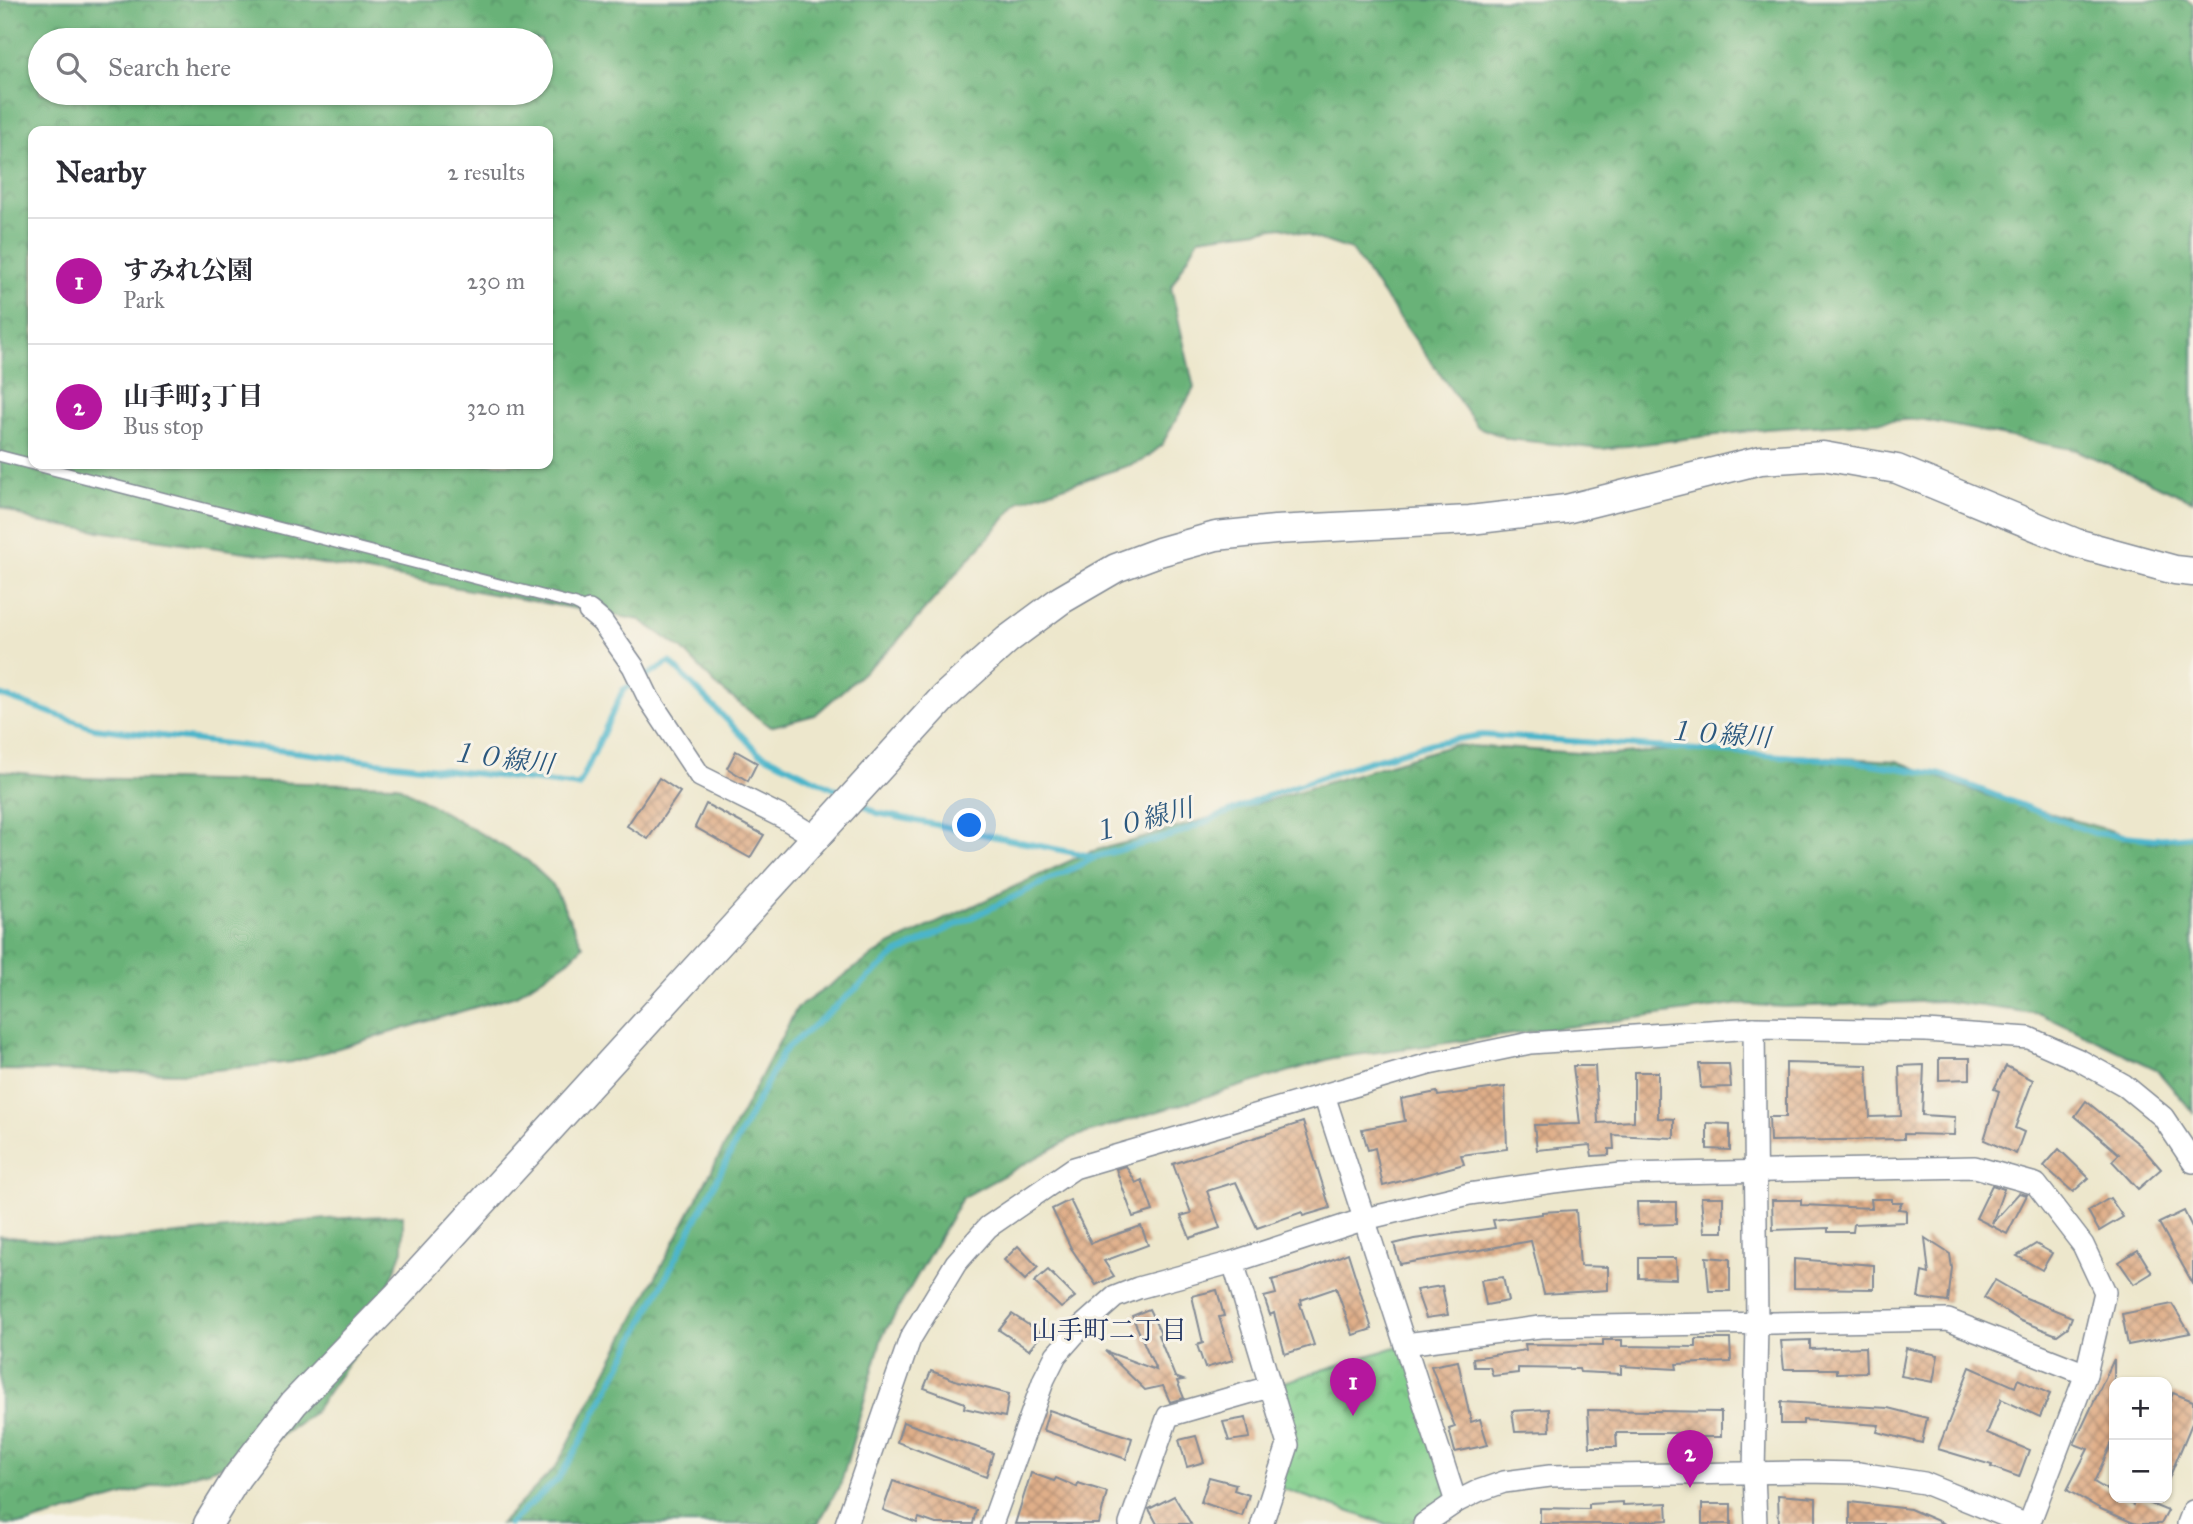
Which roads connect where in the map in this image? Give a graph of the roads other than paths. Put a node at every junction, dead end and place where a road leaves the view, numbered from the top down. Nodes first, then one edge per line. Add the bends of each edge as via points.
1 (0, 456) edge
2 (28, 463) edge
3 (51, 469) edge
4 (2193, 572) edge
5 (589, 611) joint
6 (817, 838) junction
7 (1754, 1028) junction
8 (1324, 1094) junction
9 (2193, 1162) edge
10 (1756, 1170) junction
11 (1365, 1219) junction
12 (1233, 1262) junction
13 (1757, 1323) junction
14 (1405, 1344) junction
15 (2086, 1374) junction
16 (1269, 1387) junction
17 (1754, 1473) junction
18 (1456, 1502) junction
19 (2193, 1511) edge
20 (208, 1524) edge
21 (846, 1524) edge
22 (992, 1524) edge
23 (1130, 1524) edge
24 (1262, 1524) edge
25 (1424, 1524) edge
26 (1756, 1524) edge
27 (2027, 1524) edge
28 (2188, 1524) edge

1 - 2 lane
3 - 5 lane via 429,565
4 - 6 street via 2076,543 1897,469 1823,456 1761,460 1566,509 1470,520 1216,536 1116,568 1061,600 1007,640 944,697
5 - 6 street via 633,666 649,699 700,776
6 - 20 street via 294,1403 237,1476
7 - 8 street via 1530,1043 1429,1064
7 - 9 street via 2029,1038 2124,1085 2163,1117
7 - 10 street
8 - 11 street
8 - 21 street via 1074,1168 988,1227 956,1263 910,1339
10 - 11 street via 1621,1174 1553,1182 1469,1194
10 - 13 street
10 - 15 street via 1975,1167 2036,1184 2083,1245 2105,1292
11 - 12 street
11 - 14 street
12 - 16 street
12 - 22 street via 1115,1297 1079,1329 1056,1355 1044,1379
13 - 14 street via 1540,1327
13 - 15 street via 1948,1320
13 - 17 street
14 - 18 street
15 - 27 street
16 - 23 street via 1168,1416
16 - 24 street via 1288,1445
17 - 18 street via 1550,1476 1504,1482
17 - 26 street
17 - 27 street via 1859,1473 1924,1483
18 - 25 street
19 - 28 street

